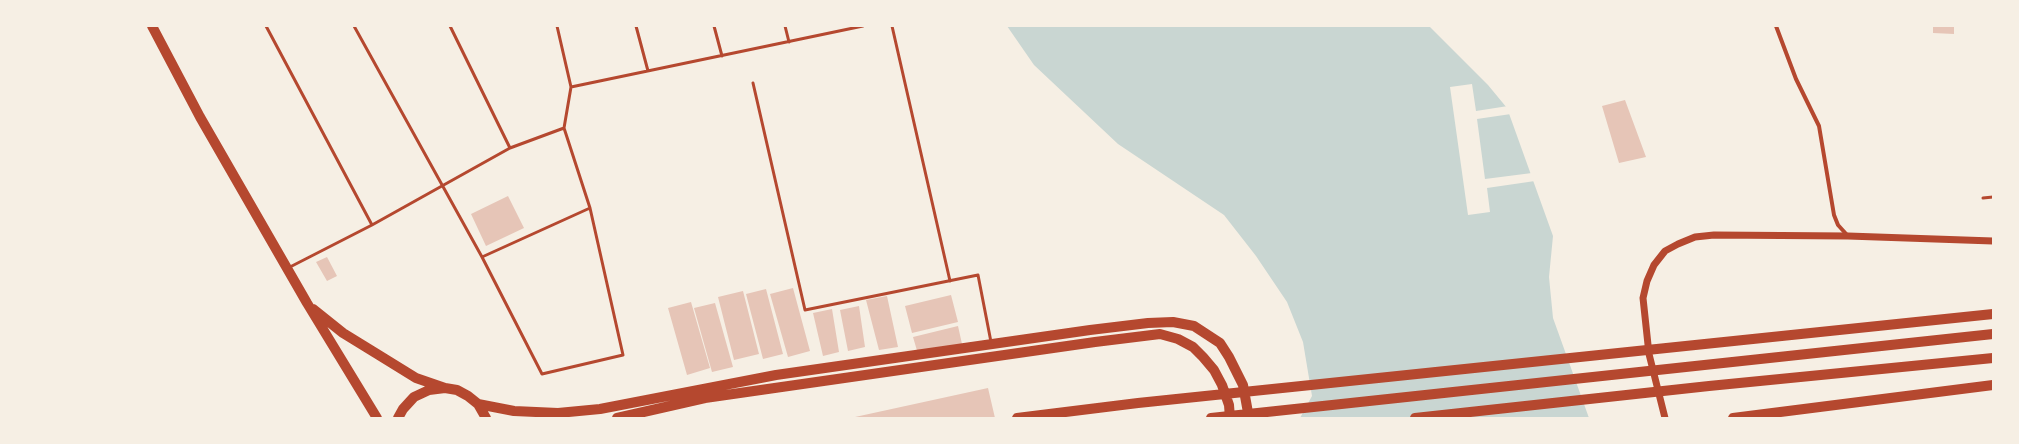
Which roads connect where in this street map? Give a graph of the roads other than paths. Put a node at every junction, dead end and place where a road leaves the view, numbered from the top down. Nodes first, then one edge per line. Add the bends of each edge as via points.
1 (152, 26) edge
2 (266, 26) edge
3 (354, 26) edge
4 (450, 26) edge
5 (557, 26) edge
6 (636, 26) edge
7 (714, 26) edge
8 (784, 26) edge
9 (863, 26) edge
10 (892, 26) edge
11 (1776, 26) edge
12 (789, 42) junction
13 (722, 56) junction
14 (648, 71) junction
15 (753, 82) dead end
16 (571, 88) junction
17 (564, 128) junction
18 (510, 148) junction
19 (442, 186) junction
20 (1993, 197) edge
21 (1982, 198) dead end
22 (590, 208) junction
23 (372, 225) junction
24 (1848, 236) junction
25 (1993, 241) edge
26 (482, 257) junction
27 (287, 268) junction
28 (950, 281) junction
29 (307, 304) junction
30 (1993, 314) edge
31 (1993, 334) edge
32 (992, 344) junction
33 (1993, 358) edge
34 (1993, 385) edge
35 (445, 388) junction
36 (478, 404) junction
37 (377, 418) edge
38 (398, 418) edge
39 (486, 418) edge
40 (617, 418) edge
41 (1017, 418) edge
42 (1211, 418) edge
43 (1230, 418) edge
44 (1248, 418) edge
45 (1415, 418) edge
46 (1665, 418) edge
47 (1733, 418) edge

1 - 27 highway via 200,117
2 - 23 lane
3 - 19 lane
4 - 18 lane
5 - 16 lane
6 - 14 lane
7 - 13 lane
8 - 12 lane
9 - 12 lane
10 - 28 lane
11 - 24 street via 1796,79 1819,126 1834,215 1838,225
12 - 13 lane
13 - 14 lane
14 - 16 lane
15 - 28 lane via 805,310
16 - 17 lane
17 - 18 lane
17 - 22 lane
18 - 19 lane
19 - 23 lane
19 - 26 lane
20 - 21 lane
22 - 26 lane
22 - 26 lane via 623,355 542,374
23 - 27 lane
24 - 25 street
24 - 46 street via 1714,235 1695,238 1665,251 1654,265 1643,298 1649,354
27 - 29 highway
28 - 32 lane via 978,274
29 - 35 highway via 343,332 416,378
29 - 37 highway
30 - 41 highway via 1138,403
31 - 42 highway
32 - 36 highway via 776,375 600,409 558,413
32 - 44 highway via 1148,323 1173,322 1194,326 1220,343 1230,356 1243,385
33 - 45 highway
34 - 47 highway
35 - 36 highway via 457,390
35 - 38 highway via 429,390 414,397
36 - 39 highway
40 - 43 highway via 705,398 1160,334 1193,347 1214,370 1229,404

